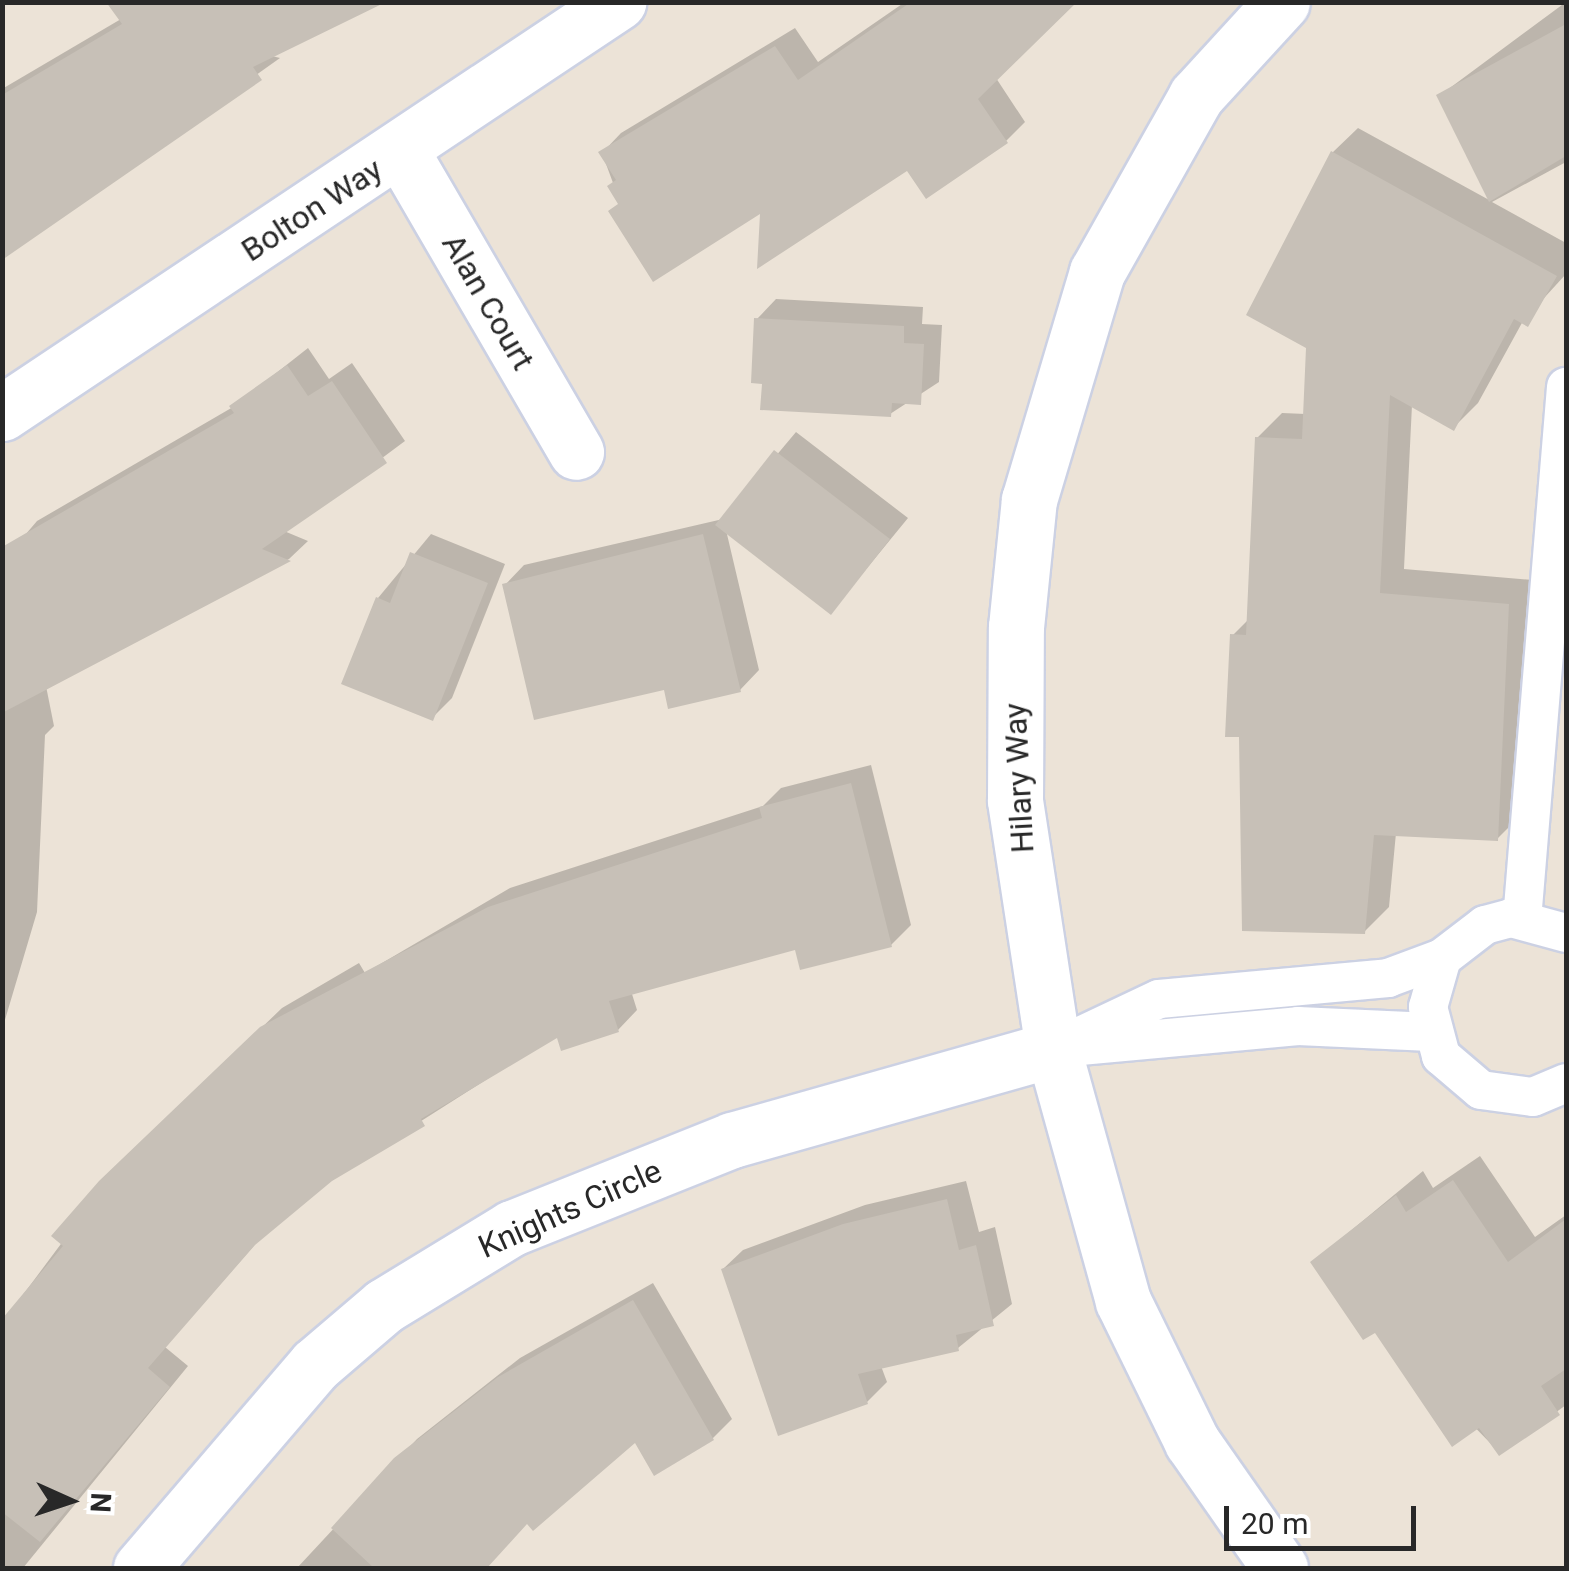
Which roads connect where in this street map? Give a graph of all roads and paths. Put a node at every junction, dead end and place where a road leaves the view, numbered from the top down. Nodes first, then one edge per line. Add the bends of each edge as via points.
1 (618, 2) edge
2 (1282, 2) edge
3 (400, 151) junction
4 (1566, 387) edge
5 (2, 413) edge
6 (576, 452) dead end
7 (1522, 920) junction
8 (1566, 933) edge
9 (1442, 958) junction
10 (1431, 1032) junction
11 (1052, 1049) junction
12 (1566, 1083) edge
13 (141, 1568) edge
14 (1280, 1568) edge

1 - 3 street, Bolton Way
2 - 11 street, Hilary Way via 1196,96 1104,256 1028,500 1016,627 1015,800
3 - 5 street, Bolton Way
3 - 6 street, Alan Court
4 - 7 lane
7 - 8 lane
7 - 9 lane via 1485,924
9 - 10 lane
9 - 11 lane via 1388,978 1160,999
10 - 11 lane via 1298,1026
10 - 12 lane via 1442,1056 1480,1090 1533,1097
11 - 13 street, Knights Circle via 732,1140 512,1228 384,1306 316,1364
11 - 14 street, Hilary Way via 1123,1301 1192,1442

